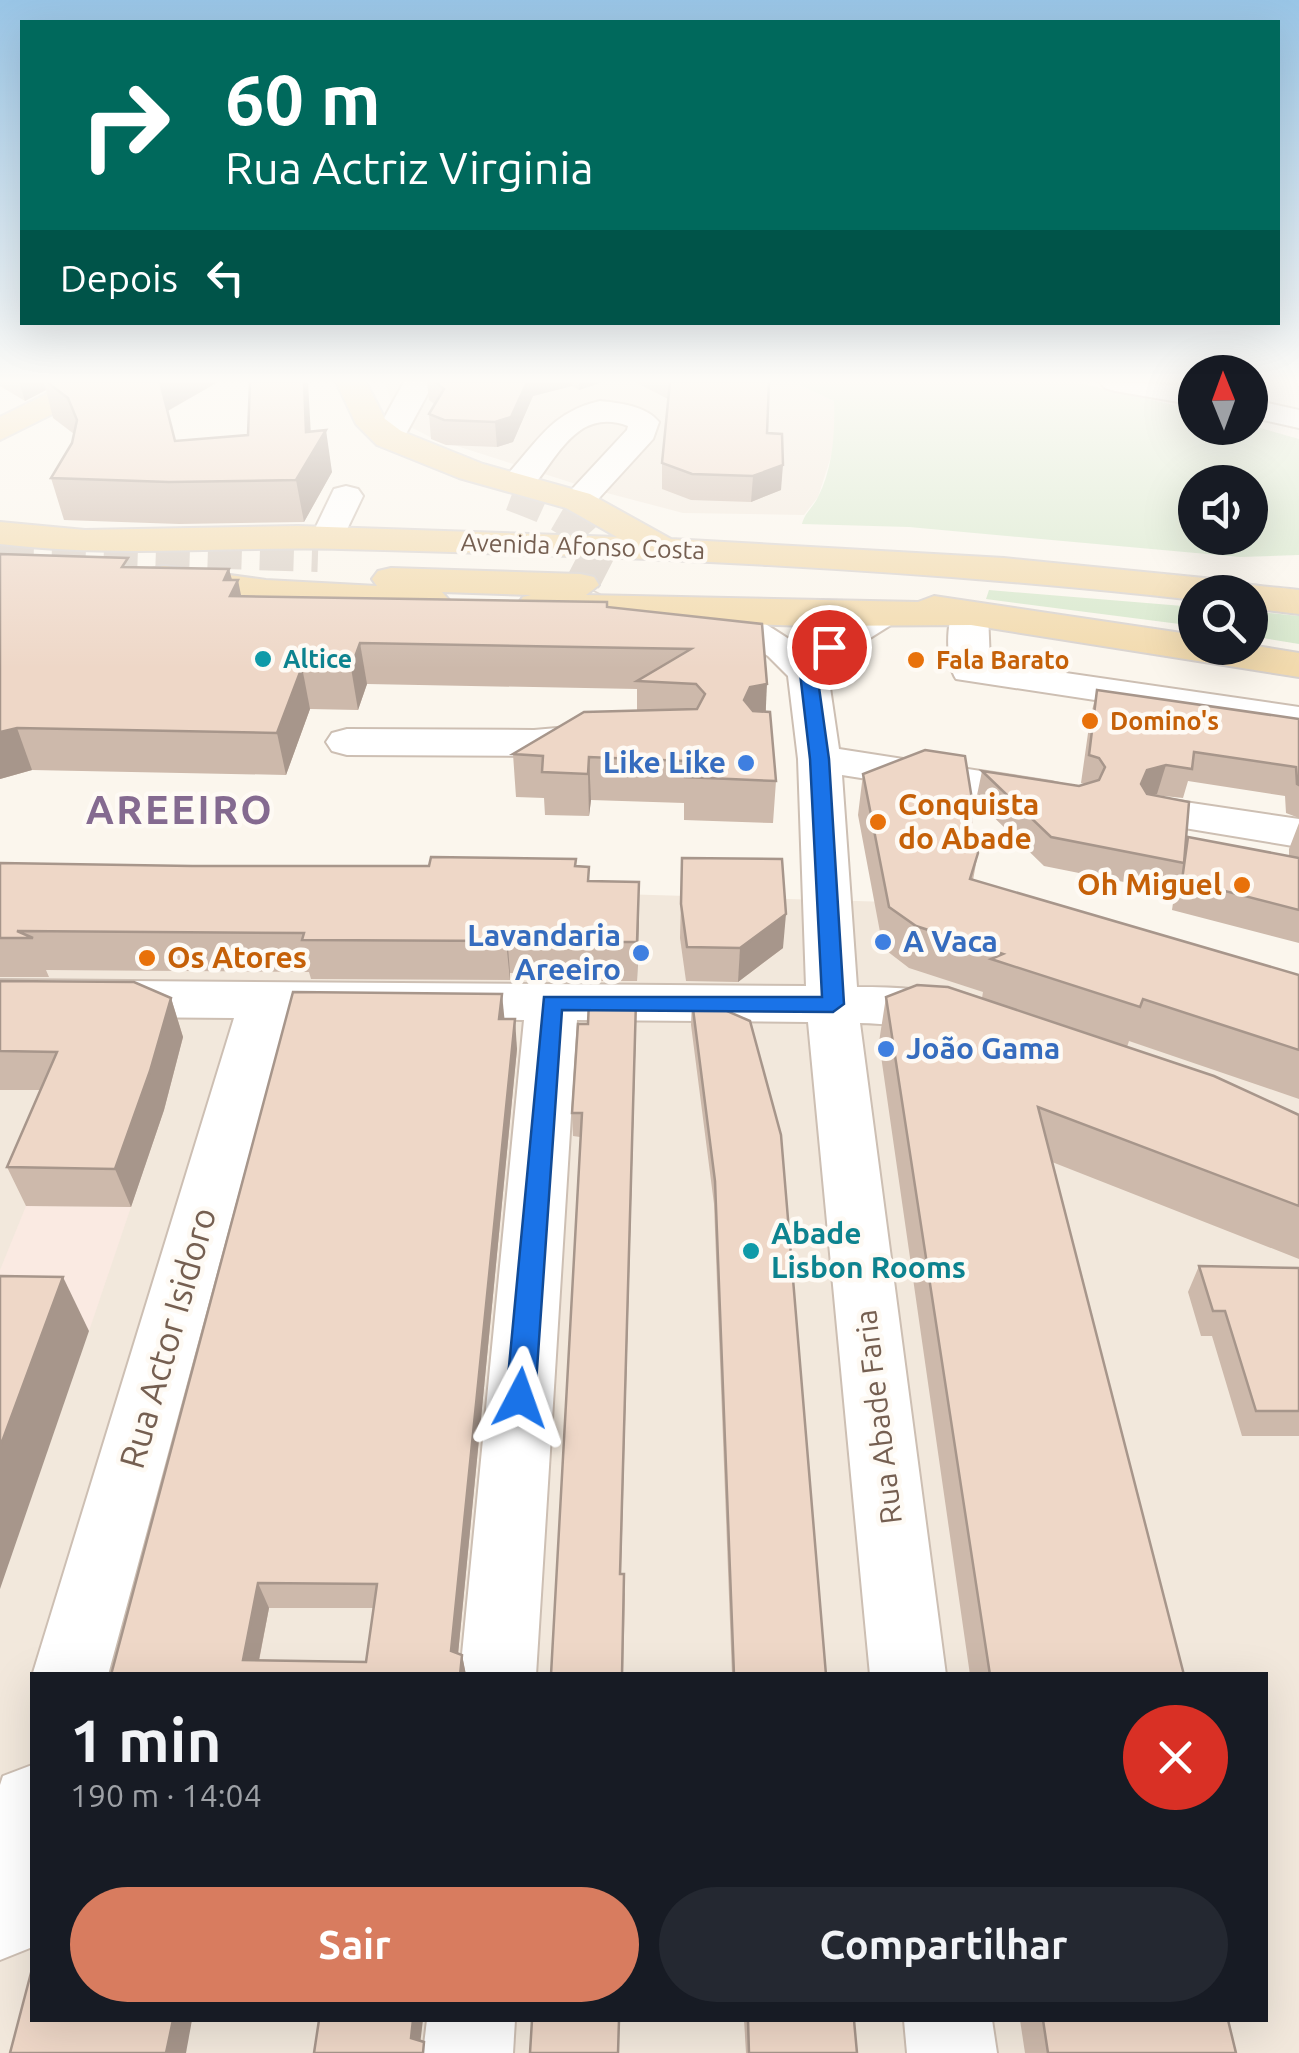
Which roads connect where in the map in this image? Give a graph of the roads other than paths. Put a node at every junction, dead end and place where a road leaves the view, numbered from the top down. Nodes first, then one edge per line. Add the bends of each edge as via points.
1 (463, 478) edge
2 (489, 478) edge
3 (523, 478) edge
4 (600, 478) edge
5 (515, 488) junction
6 (346, 496) dead end
7 (578, 502) junction
8 (538, 544) junction
9 (668, 550) junction
10 (3, 551) edge
11 (318, 556) junction
12 (1046, 575) junction
13 (1178, 588) edge
14 (1268, 598) edge
15 (1299, 602) edge
16 (720, 611) junction
17 (969, 614) junction
18 (881, 615) junction
19 (1178, 644) edge
20 (1268, 659) edge
21 (1299, 664) edge
22 (808, 673) junction
23 (1299, 719) edge
24 (647, 738) edge
25 (348, 742) dead end
26 (806, 746) junction
27 (1072, 798) edge
28 (1158, 811) edge
29 (1299, 833) edge
30 (0, 998) edge
31 (265, 1000) junction
32 (552, 1002) junction
33 (833, 1004) junction
34 (1002, 1030) edge
35 (71, 1672) edge
36 (498, 1672) edge
37 (908, 1672) edge
38 (30, 1813) edge
39 (0, 1918) edge
40 (471, 2022) edge
41 (948, 2022) edge
42 (468, 2053) edge
43 (952, 2053) edge

1 - 5 main road
2 - 5 main road
3 - 5 street
4 - 7 street
5 - 7 main road
6 - 11 street
7 - 8 main road
7 - 9 main road
8 - 9 main road, Avenida Afonso Costa
8 - 11 main road, Avenida Afonso Costa
9 - 12 main road, Avenida Afonso Costa via 803,553
10 - 11 main road, Avenida Afonso Costa via 174,541
10 - 16 main road, Avenida Afonso Costa via 266,592
11 - 12 main road, Avenida Afonso Costa
11 - 17 main road, Avenida Afonso Costa via 860,596
12 - 13 main road, Avenida Afonso Costa
14 - 15 main road
16 - 18 main road, Avenida Afonso Costa
16 - 22 street via 782,648
17 - 18 main road, Avenida Afonso Costa
17 - 19 main road, Avenida Afonso Costa
17 - 23 street via 970,670
18 - 22 street via 829,647
20 - 21 main road, Avenida Afonso Costa
22 - 26 street, Rua Abade Faria
24 - 25 street
26 - 27 street
26 - 33 street, Rua Abade Faria
28 - 29 street
30 - 31 street
31 - 32 street
31 - 35 street, Rua Actor Isidoro
32 - 33 street
32 - 36 street
33 - 34 street via 946,1010
33 - 37 street, Rua Abade Faria
38 - 39 street
40 - 42 street
41 - 43 street

